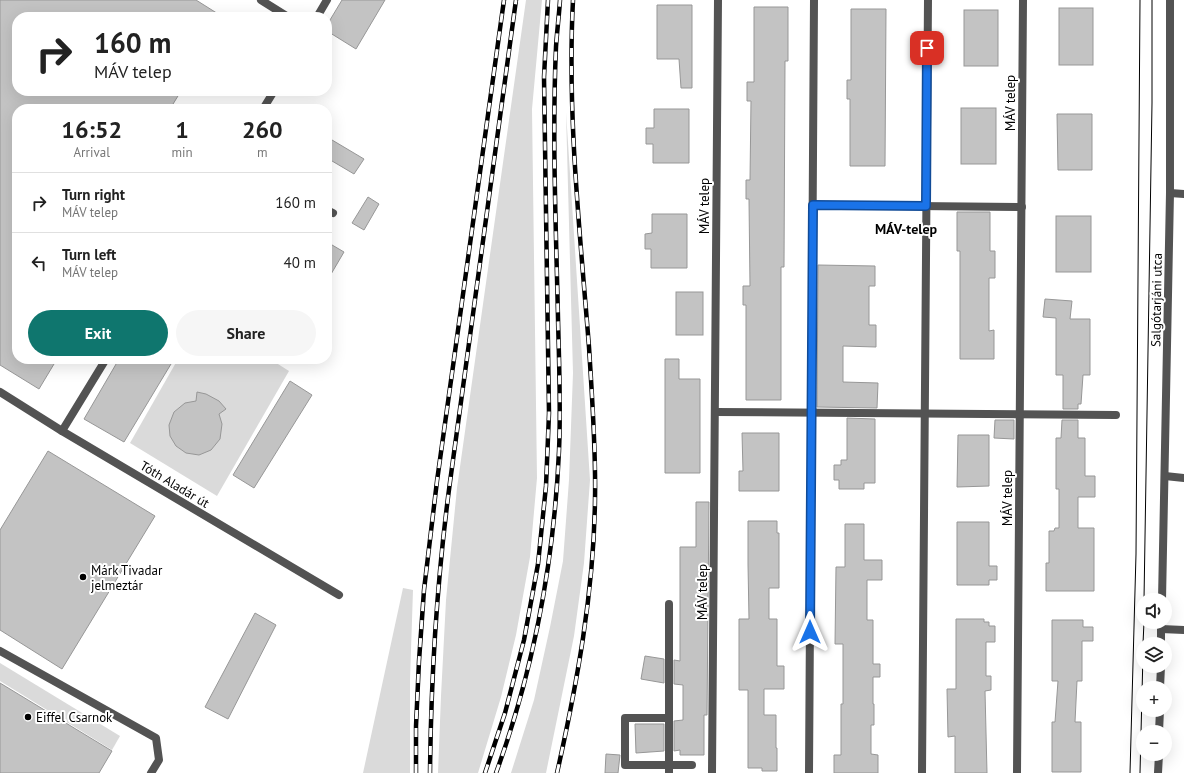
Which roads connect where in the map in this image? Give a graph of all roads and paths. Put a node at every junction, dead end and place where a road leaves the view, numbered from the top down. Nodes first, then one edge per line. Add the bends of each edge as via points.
1 (261, 0) edge
2 (327, 0) edge
3 (718, 0) edge
4 (814, 0) edge
5 (928, 0) edge
6 (1023, 0) edge
7 (1170, 0) edge
8 (280, 12) edge
9 (320, 12) edge
10 (1170, 194) junction
11 (1184, 194) edge
12 (813, 205) junction
13 (926, 206) junction
14 (1022, 207) junction
15 (103, 364) edge
16 (0, 392) edge
17 (715, 412) junction
18 (811, 413) junction
19 (925, 414) junction
20 (1020, 415) junction
21 (1116, 415) dead end
22 (62, 431) junction
23 (1165, 476) junction
24 (1184, 478) edge
25 (1162, 593) edge
26 (339, 594) dead end
27 (669, 604) dead end
28 (1172, 628) edge
29 (1184, 630) edge
30 (0, 651) edge
31 (669, 718) junction
32 (1159, 761) edge
33 (692, 765) dead end
34 (669, 769) edge
35 (151, 773) edge
36 (712, 773) edge
37 (809, 773) edge
38 (922, 773) edge
39 (1017, 773) edge
40 (1158, 773) edge

1 - 8 street
2 - 9 street
3 - 17 street, MÁV telep
4 - 12 street
5 - 13 street
6 - 14 street, MÁV telep
7 - 10 street, Salgótarjáni utca
10 - 11 street
10 - 23 street, Salgótarjáni utca
12 - 13 street
12 - 18 street
13 - 14 street
13 - 19 street
14 - 20 street, MÁV telep
15 - 22 street
16 - 22 street, Tóth Aladár út
17 - 18 street
17 - 36 street, MÁV telep
18 - 19 street
18 - 37 street
19 - 20 street
19 - 38 street
20 - 21 street
20 - 39 street, MÁV telep
22 - 26 street, Tóth Aladár út
23 - 24 street
23 - 25 street, Salgótarjáni utca
27 - 31 street
28 - 29 street
30 - 35 street via 156,738 159,760
31 - 34 street
31 - 34 street via 625,718 625,765
32 - 40 street
33 - 34 street

